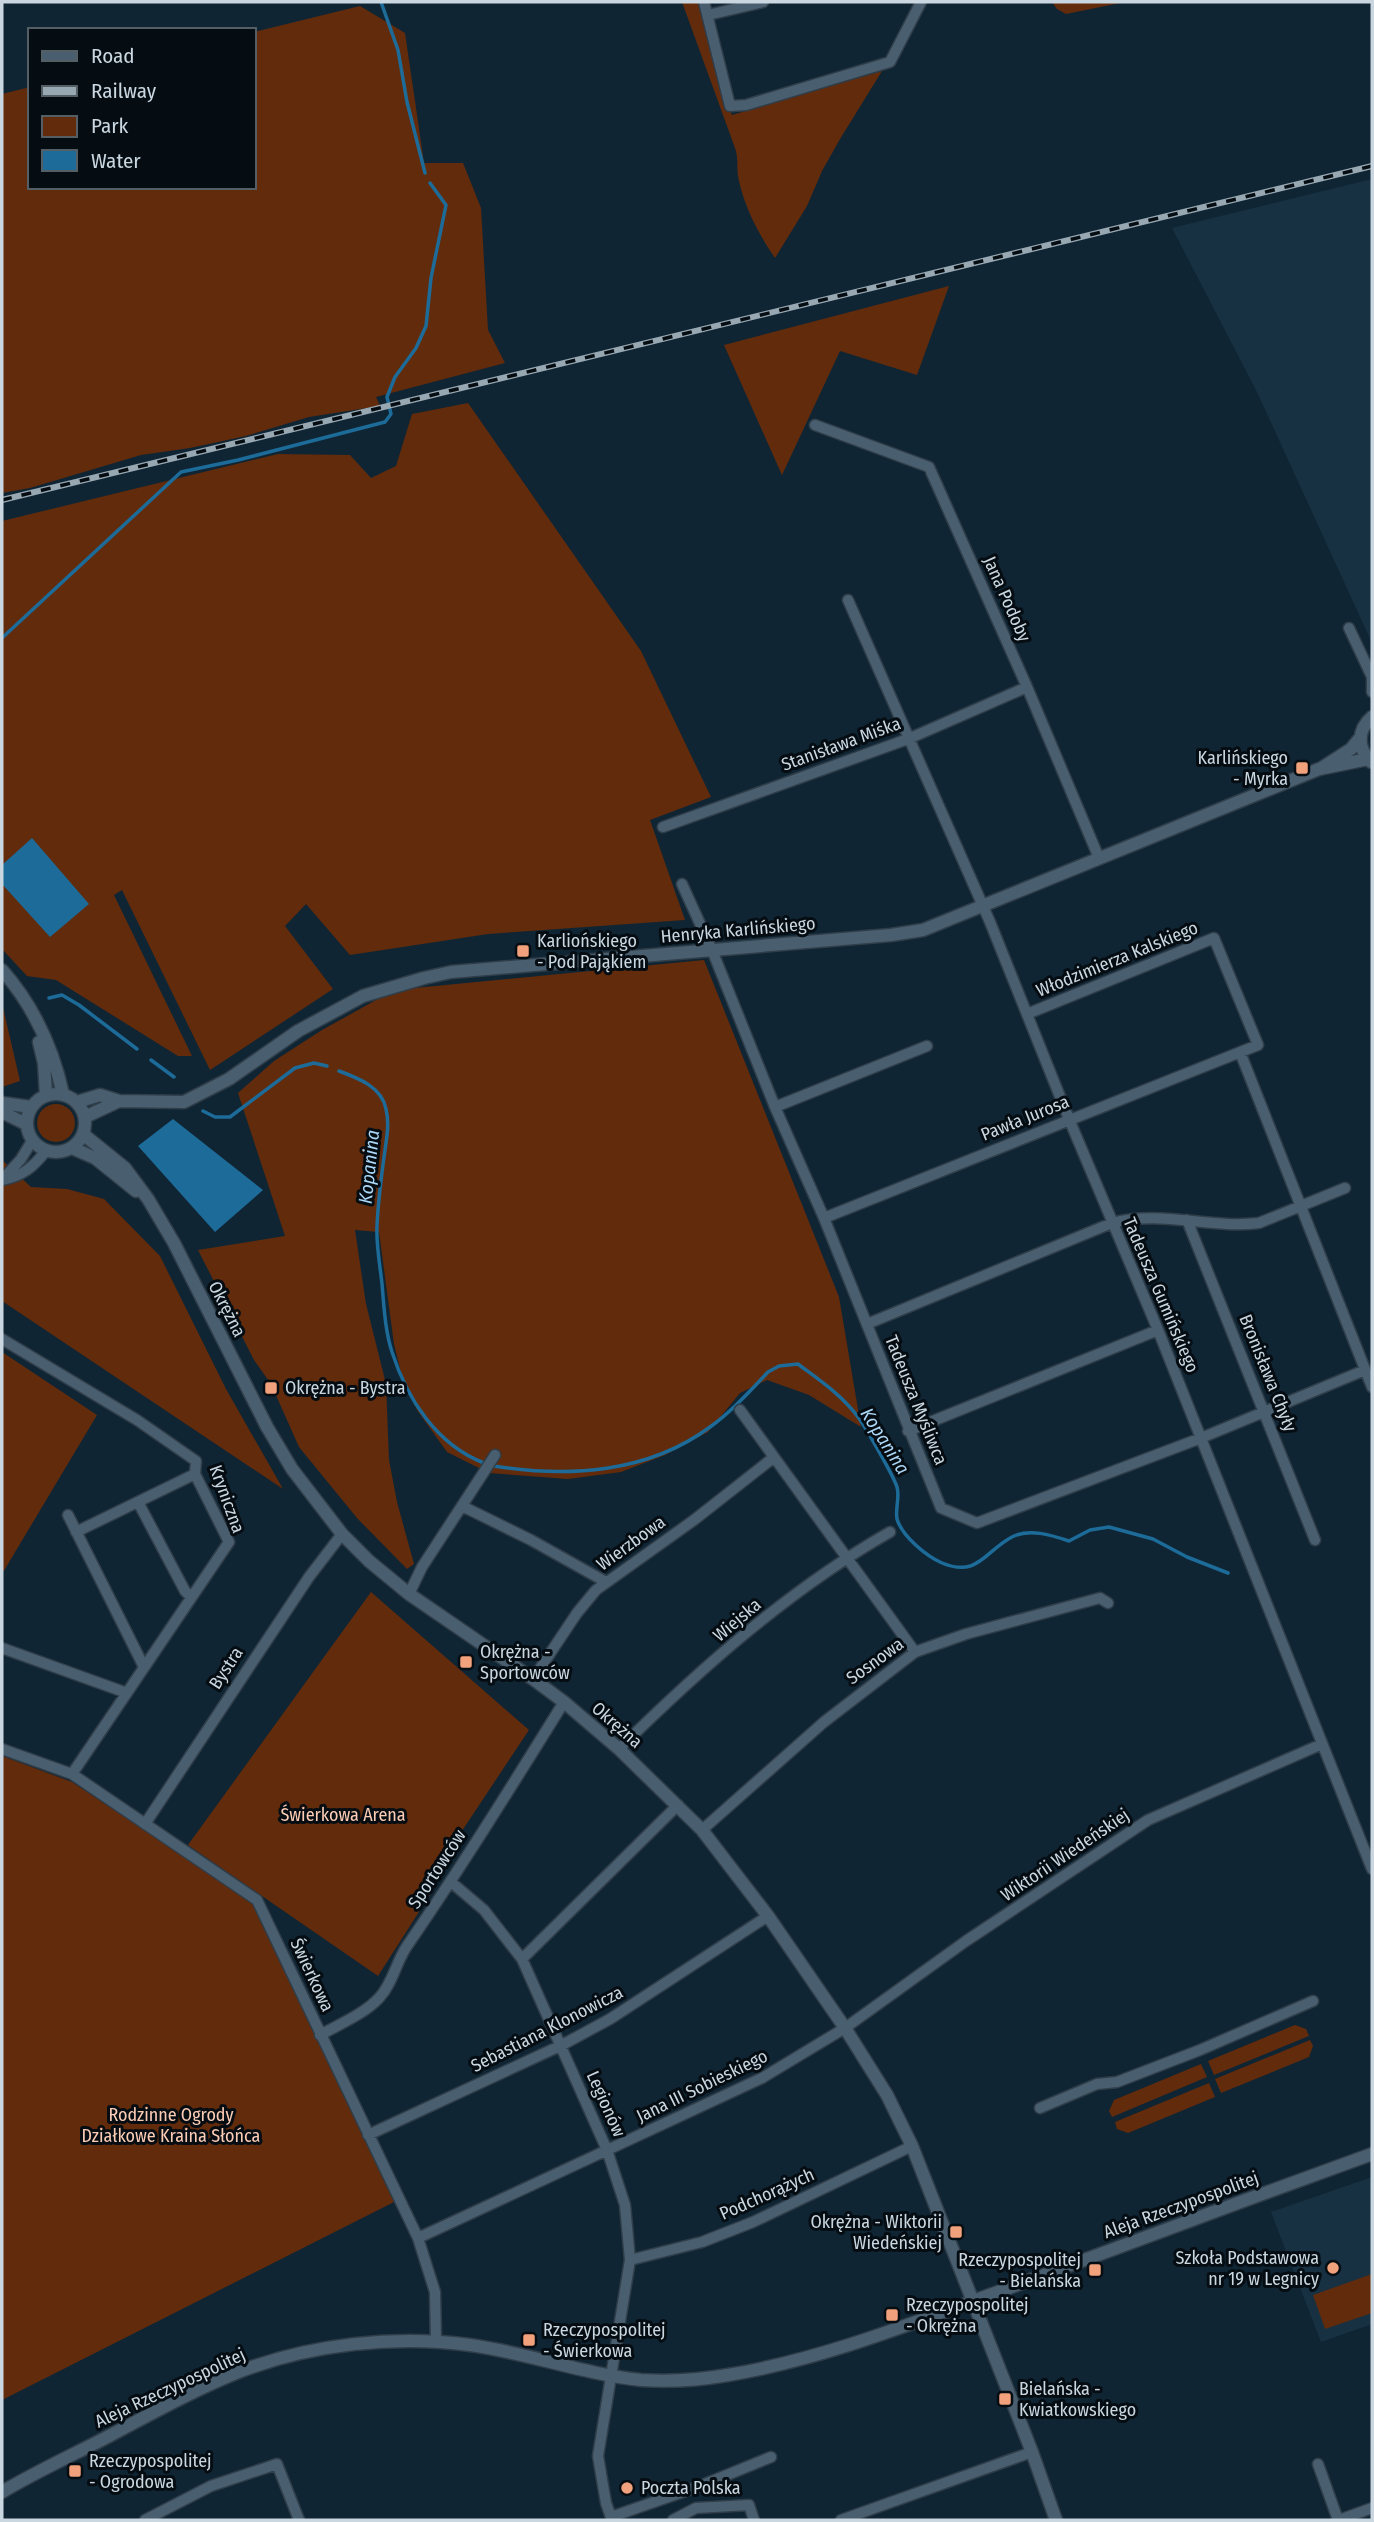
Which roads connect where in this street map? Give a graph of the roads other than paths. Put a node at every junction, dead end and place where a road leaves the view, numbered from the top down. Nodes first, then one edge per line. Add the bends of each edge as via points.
1 (705, 2) edge
2 (763, 2) edge
3 (921, 2) edge
4 (708, 15) junction
5 (815, 425) dead end
6 (848, 600) dead end
7 (1349, 628) dead end
8 (1372, 676) edge
9 (1027, 687) junction
10 (1372, 692) edge
11 (1372, 718) edge
12 (1360, 738) junction
13 (908, 739) junction
14 (1370, 761) edge
15 (1320, 769) junction
16 (663, 827) dead end
17 (1099, 858) junction
18 (682, 884) dead end
19 (983, 906) junction
20 (712, 950) junction
21 (2, 970) edge
22 (1027, 1014) junction
23 (31, 1015) junction
24 (927, 1046) dead end
25 (1240, 1052) junction
26 (63, 1094) junction
27 (46, 1095) junction
28 (119, 1101) junction
29 (77, 1102) junction
30 (2, 1103) edge
31 (31, 1107) junction
32 (775, 1107) junction
33 (2, 1112) edge
34 (85, 1117) junction
35 (1069, 1119) junction
36 (26, 1124) junction
37 (83, 1135) junction
38 (32, 1141) junction
39 (72, 1148) junction
40 (46, 1151) junction
41 (2, 1180) edge
42 (1345, 1188) dead end
43 (148, 1199) junction
44 (1300, 1206) junction
45 (824, 1218) junction
46 (1187, 1220) junction
47 (1112, 1223) junction
48 (867, 1324) junction
49 (1158, 1330) junction
50 (2, 1339) edge
51 (1365, 1370) junction
52 (1372, 1387) edge
53 (740, 1410) dead end
54 (1265, 1413) junction
55 (908, 1431) junction
56 (1201, 1438) junction
57 (495, 1455) dead end
58 (773, 1458) junction
59 (195, 1474) junction
60 (138, 1502) junction
61 (462, 1506) junction
62 (68, 1515) dead end
63 (76, 1532) junction
64 (890, 1532) dead end
65 (342, 1534) junction
66 (1315, 1540) dead end
67 (845, 1558) junction
68 (606, 1582) junction
69 (409, 1594) junction
70 (191, 1597) junction
71 (1108, 1603) dead end
72 (2, 1648) edge
73 (915, 1652) junction
74 (144, 1667) junction
75 (533, 1679) junction
76 (127, 1693) junction
77 (564, 1702) junction
78 (1322, 1744) junction
79 (2, 1749) edge
80 (619, 1749) junction
81 (72, 1774) junction
82 (678, 1805) junction
83 (145, 1824) junction
84 (702, 1830) junction
85 (1372, 1869) edge
86 (451, 1882) junction
87 (768, 1916) junction
88 (522, 1959) junction
89 (1313, 2001) dead end
90 (845, 2028) junction
91 (320, 2035) junction
92 (562, 2045) junction
93 (1040, 2108) dead end
94 (368, 2135) junction
95 (912, 2146) junction
96 (607, 2150) junction
97 (1372, 2154) edge
98 (418, 2238) junction
99 (630, 2260) junction
100 (974, 2300) junction
101 (436, 2342) junction
102 (611, 2375) junction
103 (1032, 2452) junction
104 (771, 2457) dead end
105 (1318, 2464) dead end
106 (2, 2492) edge
107 (1372, 2508) edge
108 (612, 2518) edge
109 (145, 2520) edge
110 (299, 2520) edge
111 (673, 2520) edge
112 (754, 2520) edge
113 (841, 2520) edge
114 (1056, 2520) edge
115 (1339, 2520) edge

1 - 4 street
2 - 4 street
3 - 4 street via 890,62 730,106
5 - 9 street, Jana Podoby via 929,467
6 - 13 street, Tadeusza Gumińskiego
7 - 8 street
8 - 10 street
9 - 13 street, Stanisława Miśka
9 - 17 street, Jana Podoby
11 - 12 street
12 - 14 street
12 - 15 street, Henryka Karlińskiego
13 - 16 street, Stanisława Miśka
13 - 19 street, Tadeusza Gumińskiego
14 - 15 street, Henryka Karlińskiego
15 - 17 street, Henryka Karlińskiego
17 - 19 street, Henryka Karlińskiego
18 - 20 street, Tadeusza Myśliwca
19 - 20 street, Henryka Karlińskiego via 908,933
19 - 22 street, Tadeusza Gumińskiego
20 - 28 street, Henryka Karlińskiego via 424,978 363,996 324,1016 229,1079 184,1102
20 - 32 street, Tadeusza Myśliwca
21 - 23 street
22 - 25 street, Włodzimierza Kalskiego via 1214,938 1258,1045
22 - 35 street, Tadeusza Gumińskiego
23 - 26 street via 44,1034
23 - 27 street via 43,1054
24 - 32 street
25 - 35 street, Pawła Jurosa
25 - 44 street
26 - 27 street
26 - 29 street
27 - 31 street
28 - 29 street, Henryka Karlińskiego via 100,1095
28 - 34 street, Henryka Karlińskiego
29 - 34 street
30 - 31 street
31 - 36 street
32 - 45 street, Tadeusza Myśliwca
33 - 36 street
34 - 37 street
35 - 45 street, Pawła Jurosa
35 - 47 street, Tadeusza Gumińskiego
36 - 38 street
37 - 39 street
37 - 43 street, Okrężna via 125,1168
38 - 40 street
38 - 41 street
39 - 40 street
39 - 43 street, Okrężna via 94,1158
40 - 41 street via 26,1172
42 - 44 street
43 - 65 street, Okrężna via 267,1427 292,1469
44 - 46 street via 1245,1225
44 - 51 street
45 - 48 street, Tadeusza Myśliwca
46 - 47 street via 1124,1219
46 - 54 street, Bronisława Chyły
47 - 48 street
47 - 49 street, Tadeusza Gumińskiego
48 - 55 street, Tadeusza Myśliwca
49 - 55 street
49 - 56 street, Tadeusza Gumińskiego
50 - 59 street, Kryniczna via 196,1461
51 - 52 street
51 - 54 street, Tadeusza Myśliwca
53 - 58 street
54 - 56 street, Tadeusza Myśliwca
54 - 66 street, Bronisława Chyły
55 - 56 street, Tadeusza Myśliwca via 941,1508 977,1523
56 - 78 street, Tadeusza Gumińskiego
57 - 61 street
58 - 67 street
58 - 68 street, Wierzbowa
59 - 60 street
59 - 70 street, Kryniczna via 229,1542
60 - 63 street
60 - 70 street
61 - 68 street
61 - 69 street
62 - 63 street
63 - 74 street
64 - 67 street, Wiejska
65 - 69 street, Okrężna
65 - 83 street, Bystra
67 - 73 street
67 - 80 street, Wiejska via 754,1627
68 - 75 street, Wierzbowa via 577,1613
69 - 75 street, Okrężna
70 - 74 street, Kryniczna
71 - 73 street, Sosnowa via 1100,1598
72 - 76 street
73 - 84 street, Sosnowa via 824,1722
74 - 76 street, Kryniczna
75 - 77 street, Okrężna
76 - 81 street, Kryniczna
77 - 80 street, Okrężna
77 - 86 street, Sportowców
78 - 85 street, Tadeusza Gumińskiego
78 - 90 street, Wiktorii Wiedeńskiej via 1148,1821 966,1941
79 - 81 street, Świerkowa
80 - 82 street, Okrężna
81 - 83 street, Świerkowa
82 - 84 street, Okrężna
82 - 88 street
83 - 91 street, Świerkowa via 257,1900
84 - 87 street, Okrężna
86 - 88 street, Legionów via 484,1910
86 - 91 street, Sportowców via 401,1954 379,1998
87 - 90 street, Okrężna
87 - 92 street, Sebastiana Klonowicza via 661,1988
88 - 92 street, Legionów
89 - 93 street via 1129,2078 1097,2084
90 - 95 street, Okrężna
90 - 96 street, Jana III Sobieskiego via 762,2078
91 - 94 street, Świerkowa
92 - 94 street, Sebastiana Klonowicza
92 - 96 street, Legionów
94 - 98 street, Świerkowa
95 - 99 street, Podchorążych via 753,2222 702,2242
95 - 100 street, Okrężna
96 - 98 street, Jana III Sobieskiego
96 - 99 street, Legionów via 625,2205
97 - 100 street, Aleja Rzeczypospolitej
98 - 101 street, Świerkowa via 435,2292
99 - 102 street, Legionów
100 - 102 street, Aleja Rzeczypospolitej via 846,2345 750,2371 665,2381
100 - 103 street, Okrężna
101 - 102 street, Aleja Rzeczypospolitej via 507,2351
101 - 106 street, Aleja Rzeczypospolitej via 341,2347 244,2370
102 - 108 street, Legionów via 598,2456
103 - 113 street
103 - 114 street, Okrężna
104 - 108 street
105 - 115 street
107 - 115 street
109 - 110 street via 211,2486 277,2464
111 - 112 street via 696,2508 748,2505

